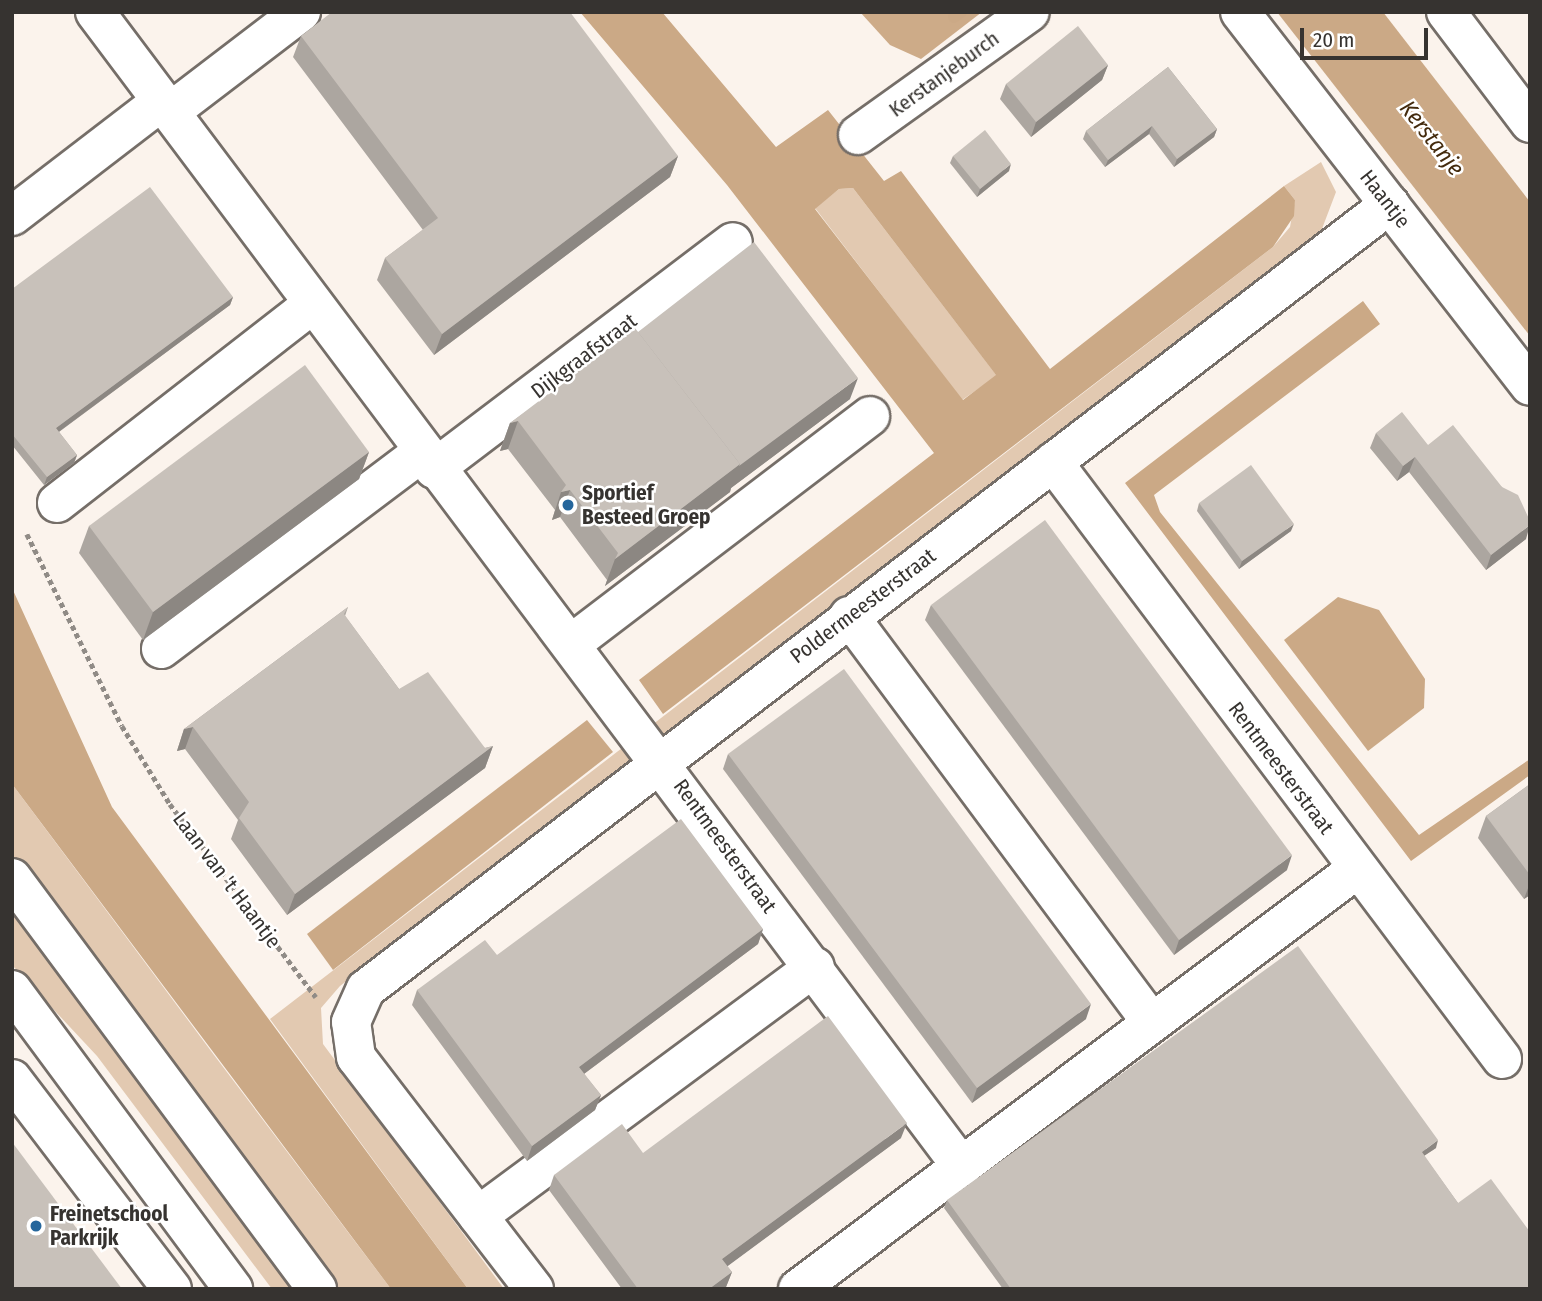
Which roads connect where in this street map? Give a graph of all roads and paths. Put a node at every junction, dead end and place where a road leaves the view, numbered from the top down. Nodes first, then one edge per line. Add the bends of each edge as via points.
1 (95, 12) edge
2 (301, 12) edge
3 (1030, 12) edge
4 (1240, 12) edge
5 (1446, 12) edge
6 (166, 107) junction
7 (1530, 123) edge
8 (858, 135) dead end
9 (1390, 204) junction
10 (12, 216) edge
11 (733, 242) dead end
12 (313, 304) junction
13 (1530, 386) edge
14 (870, 416) dead end
15 (428, 461) junction
16 (1053, 462) junction
17 (57, 503) dead end
18 (20, 523) dead end
19 (849, 616) junction
20 (571, 643) junction
21 (161, 649) dead end
22 (664, 762) junction
23 (1357, 869) junction
24 (12, 878) edge
25 (815, 967) junction
26 (12, 990) edge
27 (351, 1022) junction
28 (1152, 1023) junction
29 (1502, 1059) dead end
30 (12, 1079) edge
31 (962, 1167) junction
32 (478, 1216) junction
33 (172, 1289) edge
34 (233, 1289) edge
35 (317, 1289) edge
36 (534, 1289) edge
37 (798, 1289) edge

1 - 6 street
2 - 6 street
3 - 8 street, Kerstanjeburch
4 - 9 street, Haantje
5 - 7 street
6 - 10 street
6 - 12 street
9 - 13 street, Haantje
9 - 16 street, Poldermeesterstraat
11 - 15 street, Dijkgraafstraat
12 - 15 street
12 - 17 street
14 - 20 street
15 - 20 street
15 - 21 street, Dijkgraafstraat
16 - 19 street, Poldermeesterstraat
16 - 23 street, Rentmeesterstraat
18 - 27 path, Laan van 't Haantje via 122,726 170,804 312,994
19 - 22 street, Poldermeesterstraat
19 - 28 street
20 - 22 street
22 - 25 street, Rentmeesterstraat
22 - 27 street, Poldermeesterstraat via 366,989
23 - 28 street
23 - 29 street, Rentmeesterstraat
24 - 35 street
25 - 31 street, Rentmeesterstraat
25 - 32 street
26 - 34 street
27 - 32 street via 356,1057
28 - 31 street
30 - 33 street
31 - 37 street
32 - 36 street

